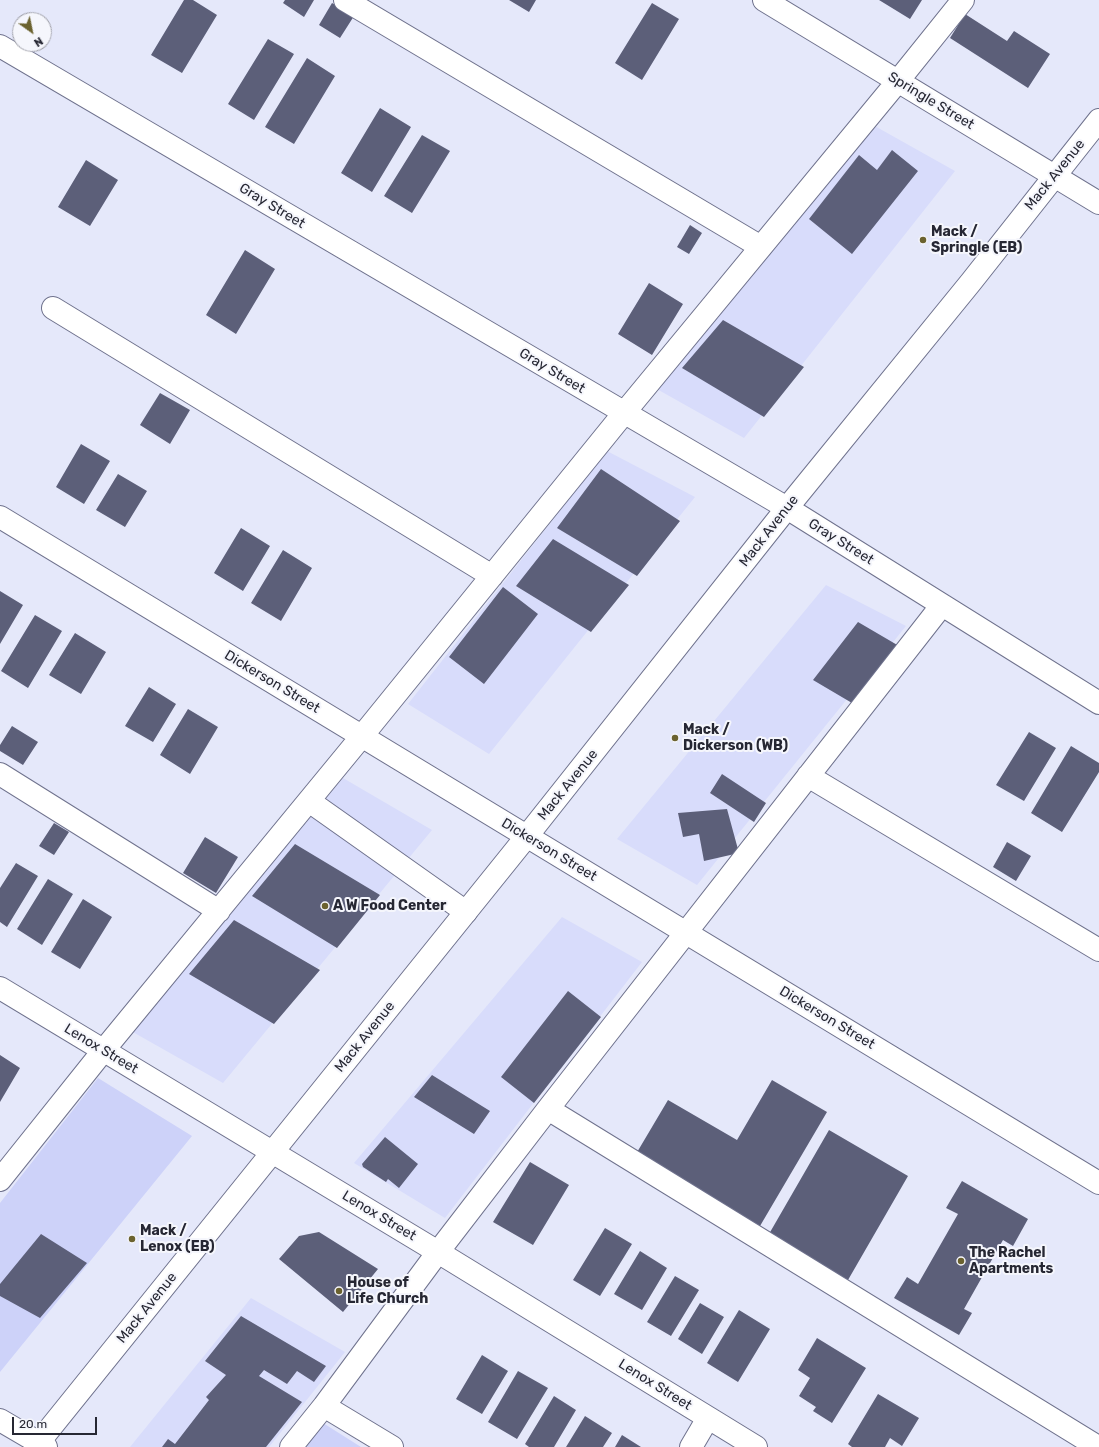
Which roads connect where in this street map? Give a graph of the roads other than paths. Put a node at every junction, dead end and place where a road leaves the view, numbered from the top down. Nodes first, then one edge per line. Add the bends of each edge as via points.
1 (345, 0) edge
2 (764, 0) edge
3 (963, 0) edge
4 (0, 46) edge
5 (898, 81) junction
6 (1099, 120) edge
7 (1055, 176) junction
8 (1099, 203) edge
9 (761, 247) junction
10 (53, 308) dead end
11 (624, 413) junction
12 (787, 508) junction
13 (0, 517) edge
14 (492, 576) junction
15 (942, 604) junction
16 (1099, 703) edge
17 (362, 736) junction
18 (0, 774) edge
19 (808, 776) junction
20 (309, 801) junction
21 (527, 836) junction
22 (219, 911) junction
23 (466, 912) junction
24 (685, 932) junction
25 (1099, 950) edge
26 (0, 988) edge
27 (103, 1050) junction
28 (548, 1109) junction
29 (273, 1152) junction
30 (0, 1180) edge
31 (1099, 1182) edge
32 (438, 1252) junction
33 (324, 1406) junction
34 (708, 1418) junction
35 (0, 1420) edge
36 (40, 1445) edge
37 (291, 1447) edge
38 (392, 1447) edge
39 (690, 1447) edge
40 (756, 1447) edge
41 (1098, 1447) edge

1 - 9 street
2 - 5 street, Springle Street
3 - 5 street
4 - 11 street, Gray Street
5 - 7 street, Springle Street
5 - 9 street
6 - 7 street, Mack Avenue
7 - 8 street, Springle Street
7 - 12 street, Mack Avenue
9 - 11 street
10 - 14 street
11 - 12 street, Gray Street
11 - 14 street
12 - 15 street, Gray Street
12 - 21 street, Mack Avenue
13 - 17 street, Dickerson Street
14 - 17 street
15 - 16 street, Gray Street
15 - 19 street
17 - 20 street
17 - 21 street, Dickerson Street
18 - 22 street
19 - 24 street
19 - 25 street
20 - 22 street
20 - 23 street
21 - 23 street, Mack Avenue
21 - 24 street, Dickerson Street
22 - 27 street
23 - 29 street, Mack Avenue
24 - 28 street
24 - 31 street, Dickerson Street
26 - 27 street, Lenox Street
27 - 29 street, Lenox Street
27 - 30 street
28 - 32 street
28 - 41 street
29 - 32 street, Lenox Street
29 - 36 street, Mack Avenue
32 - 33 street
32 - 34 street, Lenox Street
33 - 37 street
33 - 38 street
34 - 39 street
34 - 40 street, Lenox Street
35 - 36 street

